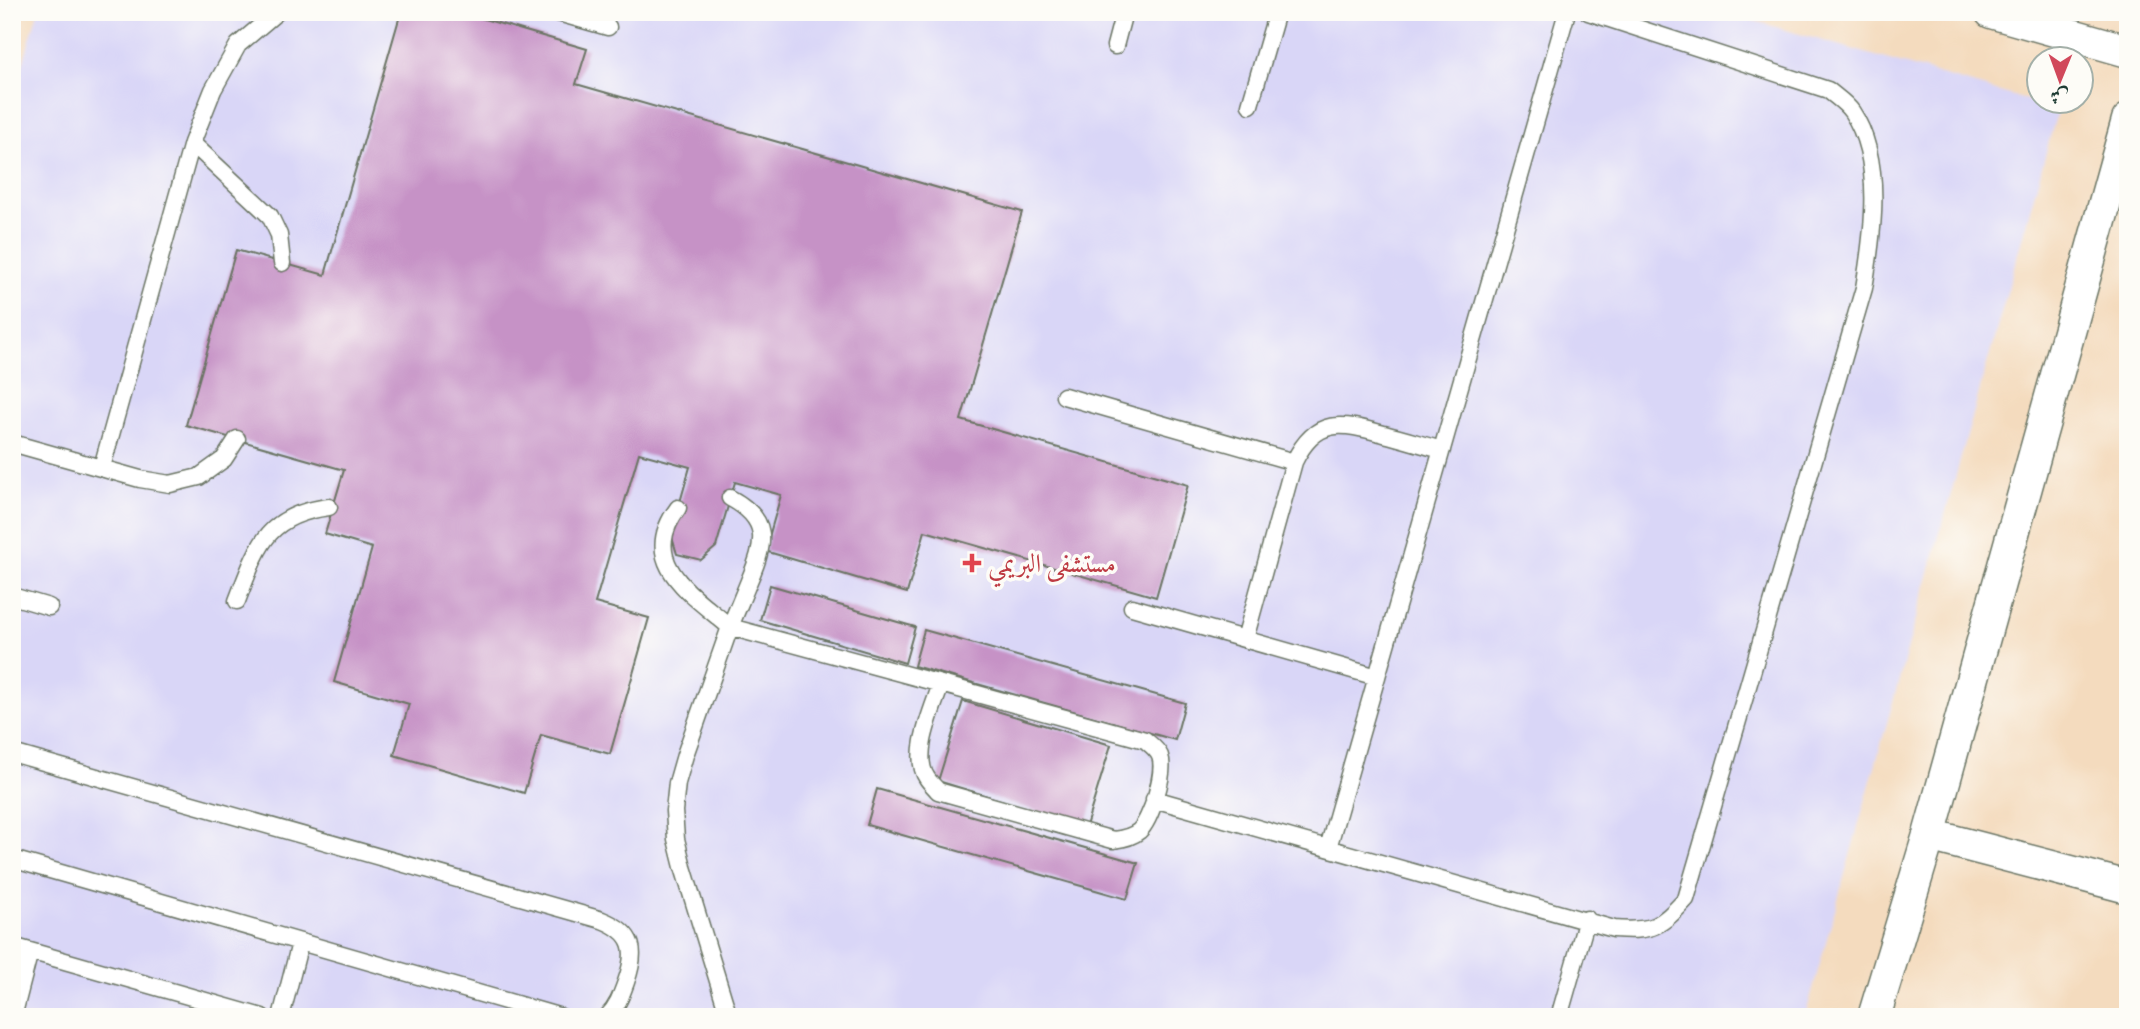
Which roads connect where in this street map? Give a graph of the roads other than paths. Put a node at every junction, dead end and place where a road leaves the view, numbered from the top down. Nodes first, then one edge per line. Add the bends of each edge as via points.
1 (277, 12) edge
2 (555, 12) edge
3 (1124, 12) edge
4 (1277, 12) edge
5 (1567, 12) edge
6 (1588, 12) edge
7 (1991, 12) edge
8 (608, 27) dead end
9 (1115, 46) dead end
10 (2128, 51) edge
11 (1250, 105) dead end
12 (2128, 120) edge
13 (192, 143) junction
14 (282, 263) dead end
15 (1064, 396) dead end
16 (237, 439) dead end
17 (12, 443) edge
18 (1442, 450) junction
19 (1294, 462) junction
20 (102, 467) junction
21 (730, 498) dead end
22 (330, 506) dead end
23 (678, 508) dead end
24 (12, 596) edge
25 (237, 601) dead end
26 (49, 607) dead end
27 (1132, 607) dead end
28 (730, 627) junction
29 (1245, 639) junction
30 (1377, 677) junction
31 (941, 684) junction
32 (13, 755) edge
33 (1154, 799) junction
34 (1929, 835) junction
35 (1328, 848) junction
36 (12, 859) edge
37 (2128, 887) edge
38 (1587, 919) junction
39 (300, 943) junction
40 (12, 946) edge
41 (30, 951) junction
42 (13, 1017) edge
43 (262, 1017) edge
44 (281, 1017) edge
45 (561, 1017) edge
46 (607, 1017) edge
47 (729, 1017) edge
48 (1559, 1017) edge
49 (1874, 1017) edge

1 - 13 lane via 238,45 213,90
2 - 8 lane
3 - 9 lane
4 - 11 lane
5 - 18 lane
6 - 38 lane via 1828,90 1850,109 1865,135 1873,205 1864,288 1686,899 1667,920 1641,931 1614,929
7 - 10 street
12 - 34 street
13 - 14 lane via 270,216 279,234
13 - 20 lane
15 - 19 lane
16 - 20 lane via 223,459 199,477 170,484
17 - 20 lane
18 - 19 lane via 1348,424 1315,433
18 - 30 lane
19 - 29 lane
21 - 28 lane via 755,517 762,530 762,546
22 - 25 lane via 304,510 263,539
23 - 28 lane via 664,534 667,566 676,580
24 - 26 lane
27 - 29 lane
28 - 31 lane
28 - 47 lane via 680,774 674,811 676,839
29 - 30 lane
30 - 35 lane
31 - 33 lane via 1145,740 1161,758
31 - 33 lane via 920,760 938,791 1113,840 1138,832
32 - 46 lane via 618,926 630,940 634,958 615,1009
33 - 35 lane
34 - 37 street
34 - 49 street
35 - 38 lane
36 - 39 lane
38 - 48 lane
39 - 44 lane
39 - 45 lane
40 - 41 lane
41 - 42 lane
41 - 43 lane

